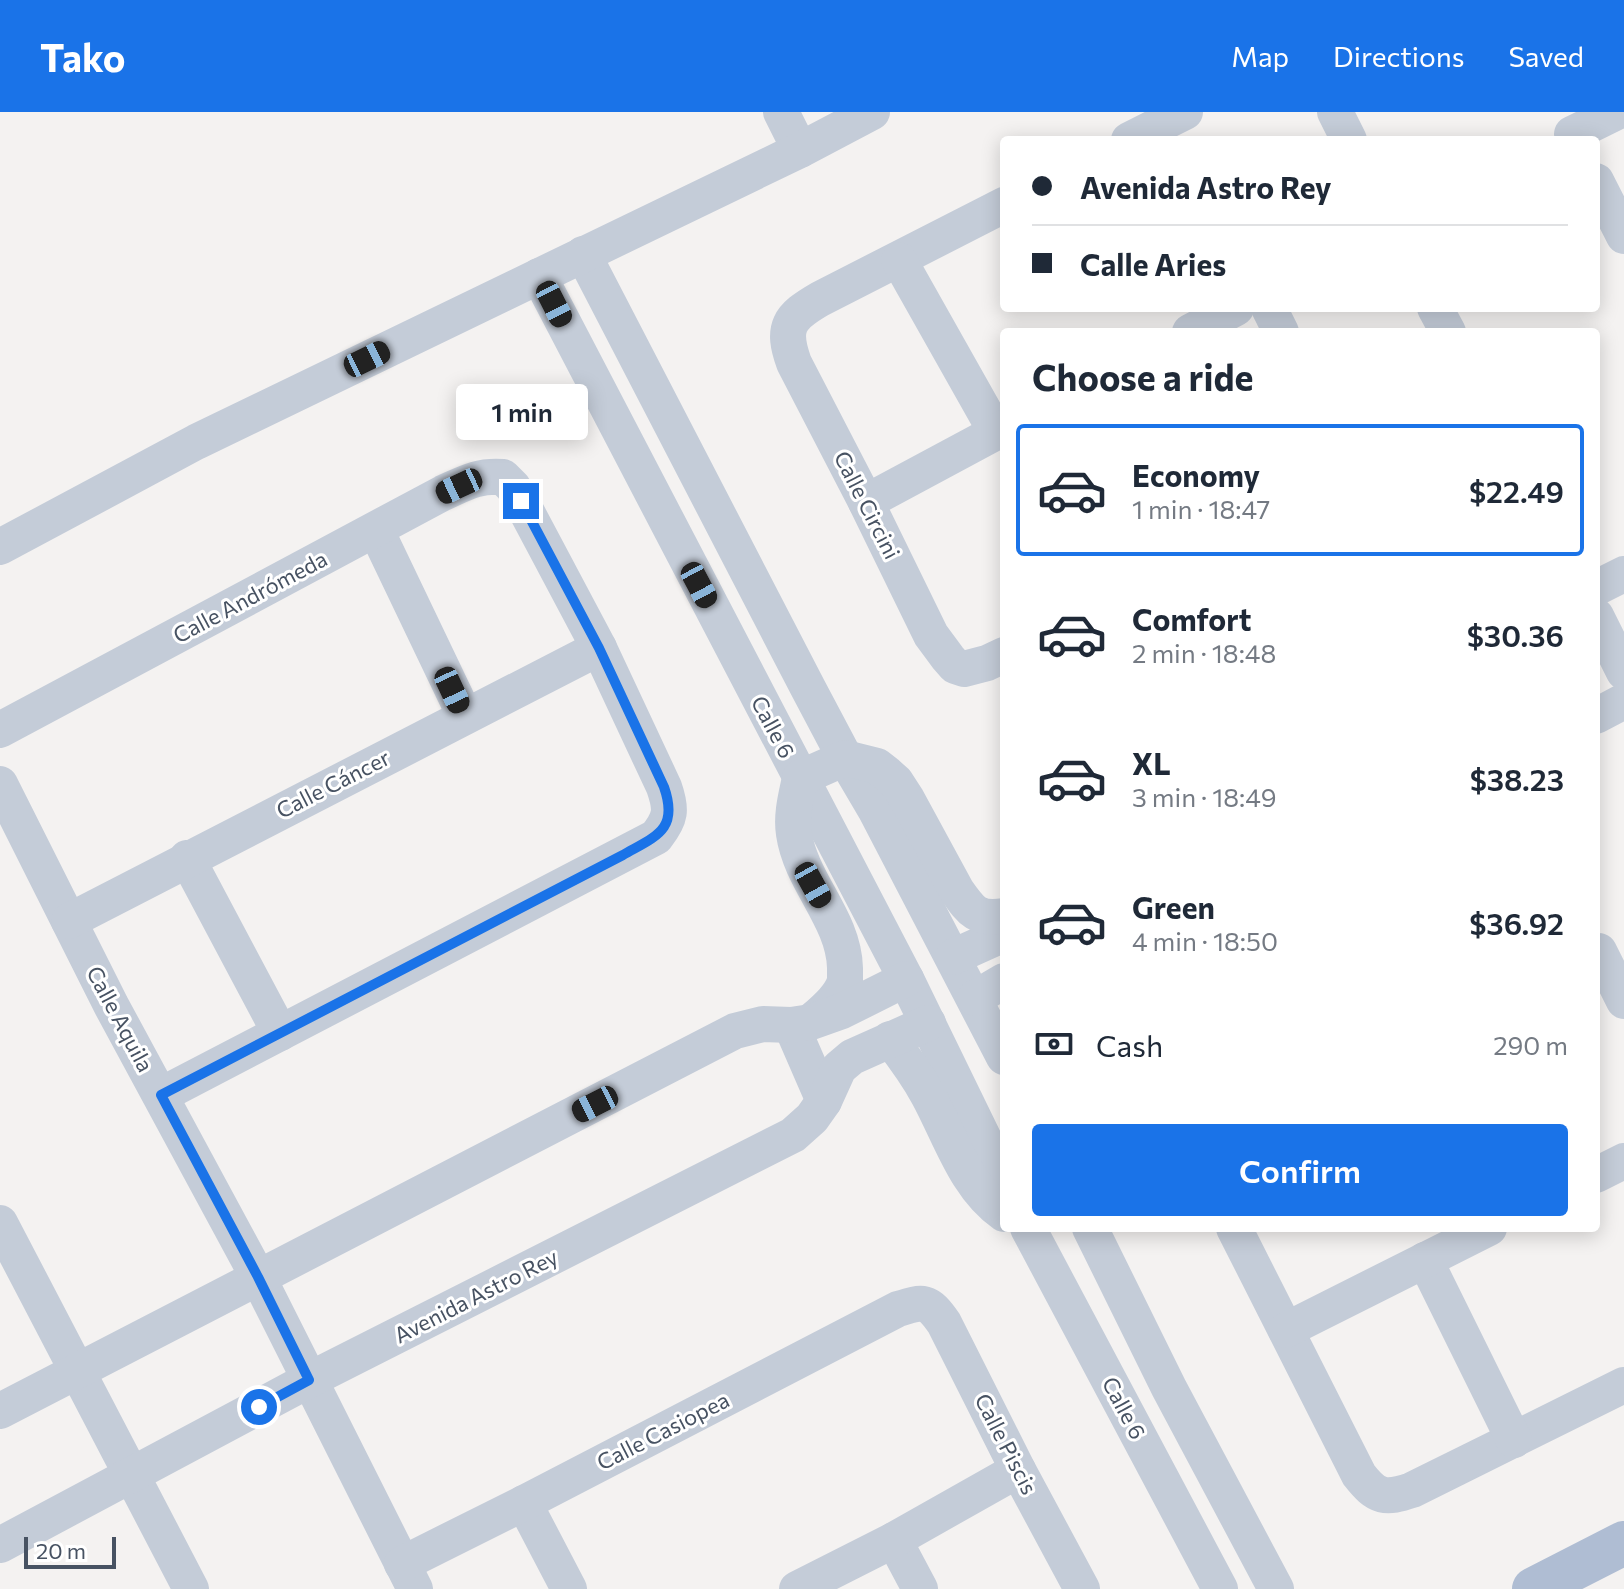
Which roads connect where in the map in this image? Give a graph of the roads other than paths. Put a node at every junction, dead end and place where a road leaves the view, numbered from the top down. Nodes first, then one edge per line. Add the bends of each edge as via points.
1 (781, 112) edge
2 (1185, 112) edge
3 (1335, 112) edge
4 (1617, 112) edge
5 (864, 114) edge
6 (1569, 129) edge
7 (1137, 136) edge
8 (1347, 136) edge
9 (800, 150) junction
10 (1600, 189) edge
11 (1000, 207) edge
12 (1624, 236) edge
13 (583, 254) junction
14 (899, 260) junction
15 (539, 276) junction
16 (1228, 312) edge
17 (1198, 328) edge
18 (1000, 430) edge
19 (866, 502) junction
20 (376, 530) junction
21 (0, 547) edge
22 (1624, 574) edge
23 (1600, 586) edge
24 (771, 617) junction
25 (1600, 624) edge
26 (728, 641) junction
27 (599, 648) junction
28 (1000, 657) edge
29 (1624, 672) edge
30 (1624, 701) edge
31 (1600, 714) edge
32 (465, 716) junction
33 (0, 730) edge
34 (845, 758) junction
35 (800, 778) junction
36 (0, 784) edge
37 (187, 858) junction
38 (1000, 916) edge
39 (69, 921) junction
40 (1000, 936) edge
41 (1606, 947) edge
42 (953, 957) junction
43 (906, 979) junction
44 (989, 989) edge
45 (1624, 1001) edge
46 (928, 1023) junction
47 (801, 1024) junction
48 (280, 1033) junction
49 (890, 1039) junction
50 (1000, 1039) edge
51 (161, 1095) junction
52 (824, 1101) junction
53 (1624, 1161) edge
54 (1000, 1172) edge
55 (1600, 1173) edge
56 (1000, 1211) edge
57 (0, 1223) edge
58 (1030, 1232) edge
59 (1092, 1232) edge
60 (1236, 1232) edge
61 (1481, 1232) edge
62 (1425, 1260) junction
63 (258, 1277) junction
64 (926, 1303) joint
65 (1286, 1330) junction
66 (78, 1370) junction
67 (309, 1380) junction
68 (1624, 1385) edge
69 (0, 1411) edge
70 (1514, 1440) junction
71 (1018, 1470) junction
72 (131, 1475) junction
73 (524, 1503) junction
74 (894, 1540) junction
75 (1624, 1543) edge
76 (0, 1545) edge
77 (408, 1576) edge
78 (191, 1589) edge
79 (569, 1589) edge
80 (797, 1589) edge
81 (920, 1589) edge
82 (1082, 1589) edge
83 (1220, 1589) edge
84 (1276, 1589) edge
85 (1534, 1589) edge

1 - 9 street
2 - 7 street
3 - 8 street
4 - 6 street
5 - 9 street
9 - 13 street
10 - 12 street
11 - 14 street
13 - 15 street
13 - 24 street
14 - 18 street
14 - 19 street, Calle Circini via 800,310 787,331 794,363
15 - 21 street via 196,442
15 - 26 street, Calle 6
16 - 17 street
18 - 19 street
19 - 28 street, Calle Circini via 931,635 948,658 964,669
20 - 27 street, Calle Andrómeda via 475,478 503,477
20 - 32 street
20 - 33 street, Calle Andrómeda
22 - 23 street
24 - 26 street
24 - 34 street
25 - 29 street
26 - 35 street, Calle 6
27 - 32 street, Calle Cáncer
27 - 48 street via 669,802 666,824 656,837
30 - 31 street
32 - 37 street, Calle Cáncer
34 - 35 street
34 - 38 street via 877,766 896,782 967,905 979,915
34 - 42 street
35 - 43 street, Calle 6
35 - 47 street via 794,836 845,960 841,988 825,1010
36 - 39 street, Calle Aquila
37 - 39 street, Calle Cáncer
37 - 48 street
39 - 51 street, Calle Aquila
40 - 42 street
41 - 45 street
42 - 44 street
43 - 46 street, Calle 6
43 - 47 street via 842,1011
44 - 50 street
46 - 49 street, Avenida Astro Rey
46 - 54 street, Calle 6
47 - 52 street
47 - 63 street via 763,1024 735,1031
48 - 51 street
49 - 52 street, Avenida Astro Rey via 839,1068
49 - 56 street via 928,1095 978,1188
51 - 63 street, Calle Aquila
52 - 67 street, Avenida Astro Rey via 793,1135
53 - 55 street
57 - 66 street
58 - 83 street, Calle 6
59 - 84 street
60 - 65 street
61 - 62 street
62 - 65 street
62 - 70 street
63 - 66 street
63 - 67 street, Calle Aquila
64 - 71 street, Calle Piscis via 944,1323
64 - 73 street, Calle Casiopea via 898,1309
65 - 70 street via 1359,1475 1381,1496 1412,1490
66 - 69 street
66 - 72 street
67 - 72 street, Avenida Astro Rey
67 - 77 street, Calle Aquila
68 - 70 street
71 - 74 street
71 - 82 street, Calle Piscis
72 - 76 street, Avenida Astro Rey
72 - 78 street
73 - 77 street, Calle Casiopea
73 - 79 street
74 - 80 street
74 - 81 street
75 - 85 main road

